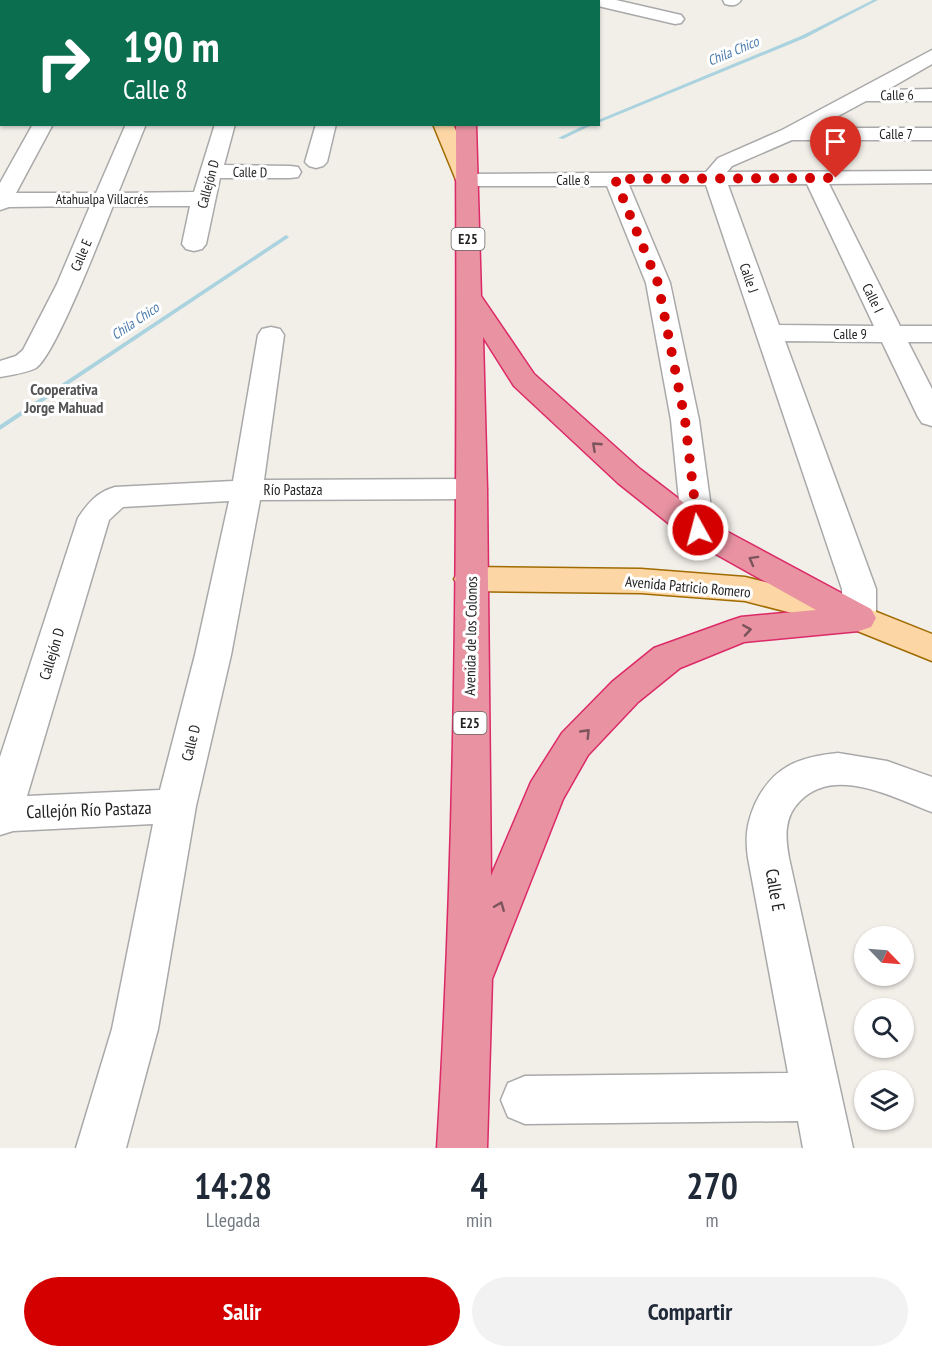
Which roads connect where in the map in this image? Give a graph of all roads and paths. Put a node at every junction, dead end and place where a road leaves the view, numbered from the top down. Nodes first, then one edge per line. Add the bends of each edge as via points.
1 (600, 1) edge
2 (675, 19) dead end
3 (928, 66) edge
4 (932, 95) edge
5 (861, 96) junction
6 (42, 126) edge
7 (135, 126) edge
8 (224, 126) edge
9 (325, 126) edge
10 (444, 126) edge
11 (466, 126) edge
12 (789, 134) junction
13 (932, 134) edge
14 (316, 162) dead end
15 (211, 171) junction
16 (290, 172) dead end
17 (714, 177) junction
18 (925, 177) edge
19 (815, 178) junction
20 (615, 179) junction
21 (467, 180) junction
22 (105, 199) junction
23 (203, 199) junction
24 (0, 201) edge
25 (932, 201) edge
26 (194, 244) dead end
27 (470, 298) junction
28 (768, 333) junction
29 (891, 334) junction
30 (932, 334) edge
31 (272, 335) dead end
32 (4, 369) edge
33 (932, 417) edge
34 (472, 489) junction
35 (247, 490) junction
36 (115, 498) joint
37 (698, 530) junction
38 (471, 579) junction
39 (860, 618) junction
40 (932, 648) edge
41 (932, 795) edge
42 (176, 806) junction
43 (1, 816) edge
44 (470, 980) junction
45 (817, 1097) junction
46 (525, 1100) dead end
47 (101, 1148) edge
48 (462, 1148) edge
49 (828, 1148) edge

1 - 2 street
3 - 5 street
4 - 5 street, Calle 6
5 - 12 street
6 - 24 street
7 - 22 street, Calle E
8 - 15 street, Callejón D
9 - 14 street
10 - 21 main road
11 - 21 highway, Avenida de los Colonos / E25
12 - 13 street, Calle 7
12 - 17 street via 725,162
15 - 16 street, Calle D
15 - 23 street, Callejón D
17 - 19 street, Calle 8
17 - 20 street, Calle 8
17 - 28 street, Calle J
18 - 19 street, Calle 8
18 - 25 street
19 - 29 street, Calle I
20 - 21 street, Calle 8
20 - 37 street via 658,283 685,420
21 - 27 highway, Avenida de los Colonos / E25
22 - 23 street, Atahualpa Villacrés
22 - 24 street, Atahualpa Villacrés
22 - 32 street, Calle E via 34,354 26,362
23 - 26 street, Callejón D
27 - 34 highway, Avenida de los Colonos / E25
37 -> 27 highway via 629,476 524,380
28 - 29 street, Calle 9
28 - 39 street, Calle J via 859,589
29 - 30 street, Calle 9
29 - 33 street, Calle I
31 - 35 street, Calle D
34 - 35 street, Río Pastaza
34 - 38 highway, Avenida de los Colonos / E25
35 - 36 street, Río Pastaza
35 - 42 street, Calle D
36 - 43 street, Callejón D via 94,518
39 -> 37 highway
38 - 39 main road, Avenida Patricio Romero via 641,581 745,589
38 - 44 highway, Avenida de los Colonos / E25
39 - 40 main road, Avenida Patricio Romero
44 -> 39 highway via 545,794 575,744 625,692 667,658 741,630
41 - 45 street, Calle E via 877,773 828,768 805,776 780,792 766,824 785,950
42 - 43 street, Callejón Río Pastaza
42 - 47 street, Calle D via 135,1029
44 - 48 highway, Avenida de los Colonos / E25
45 - 46 street
45 - 49 street, Calle E

